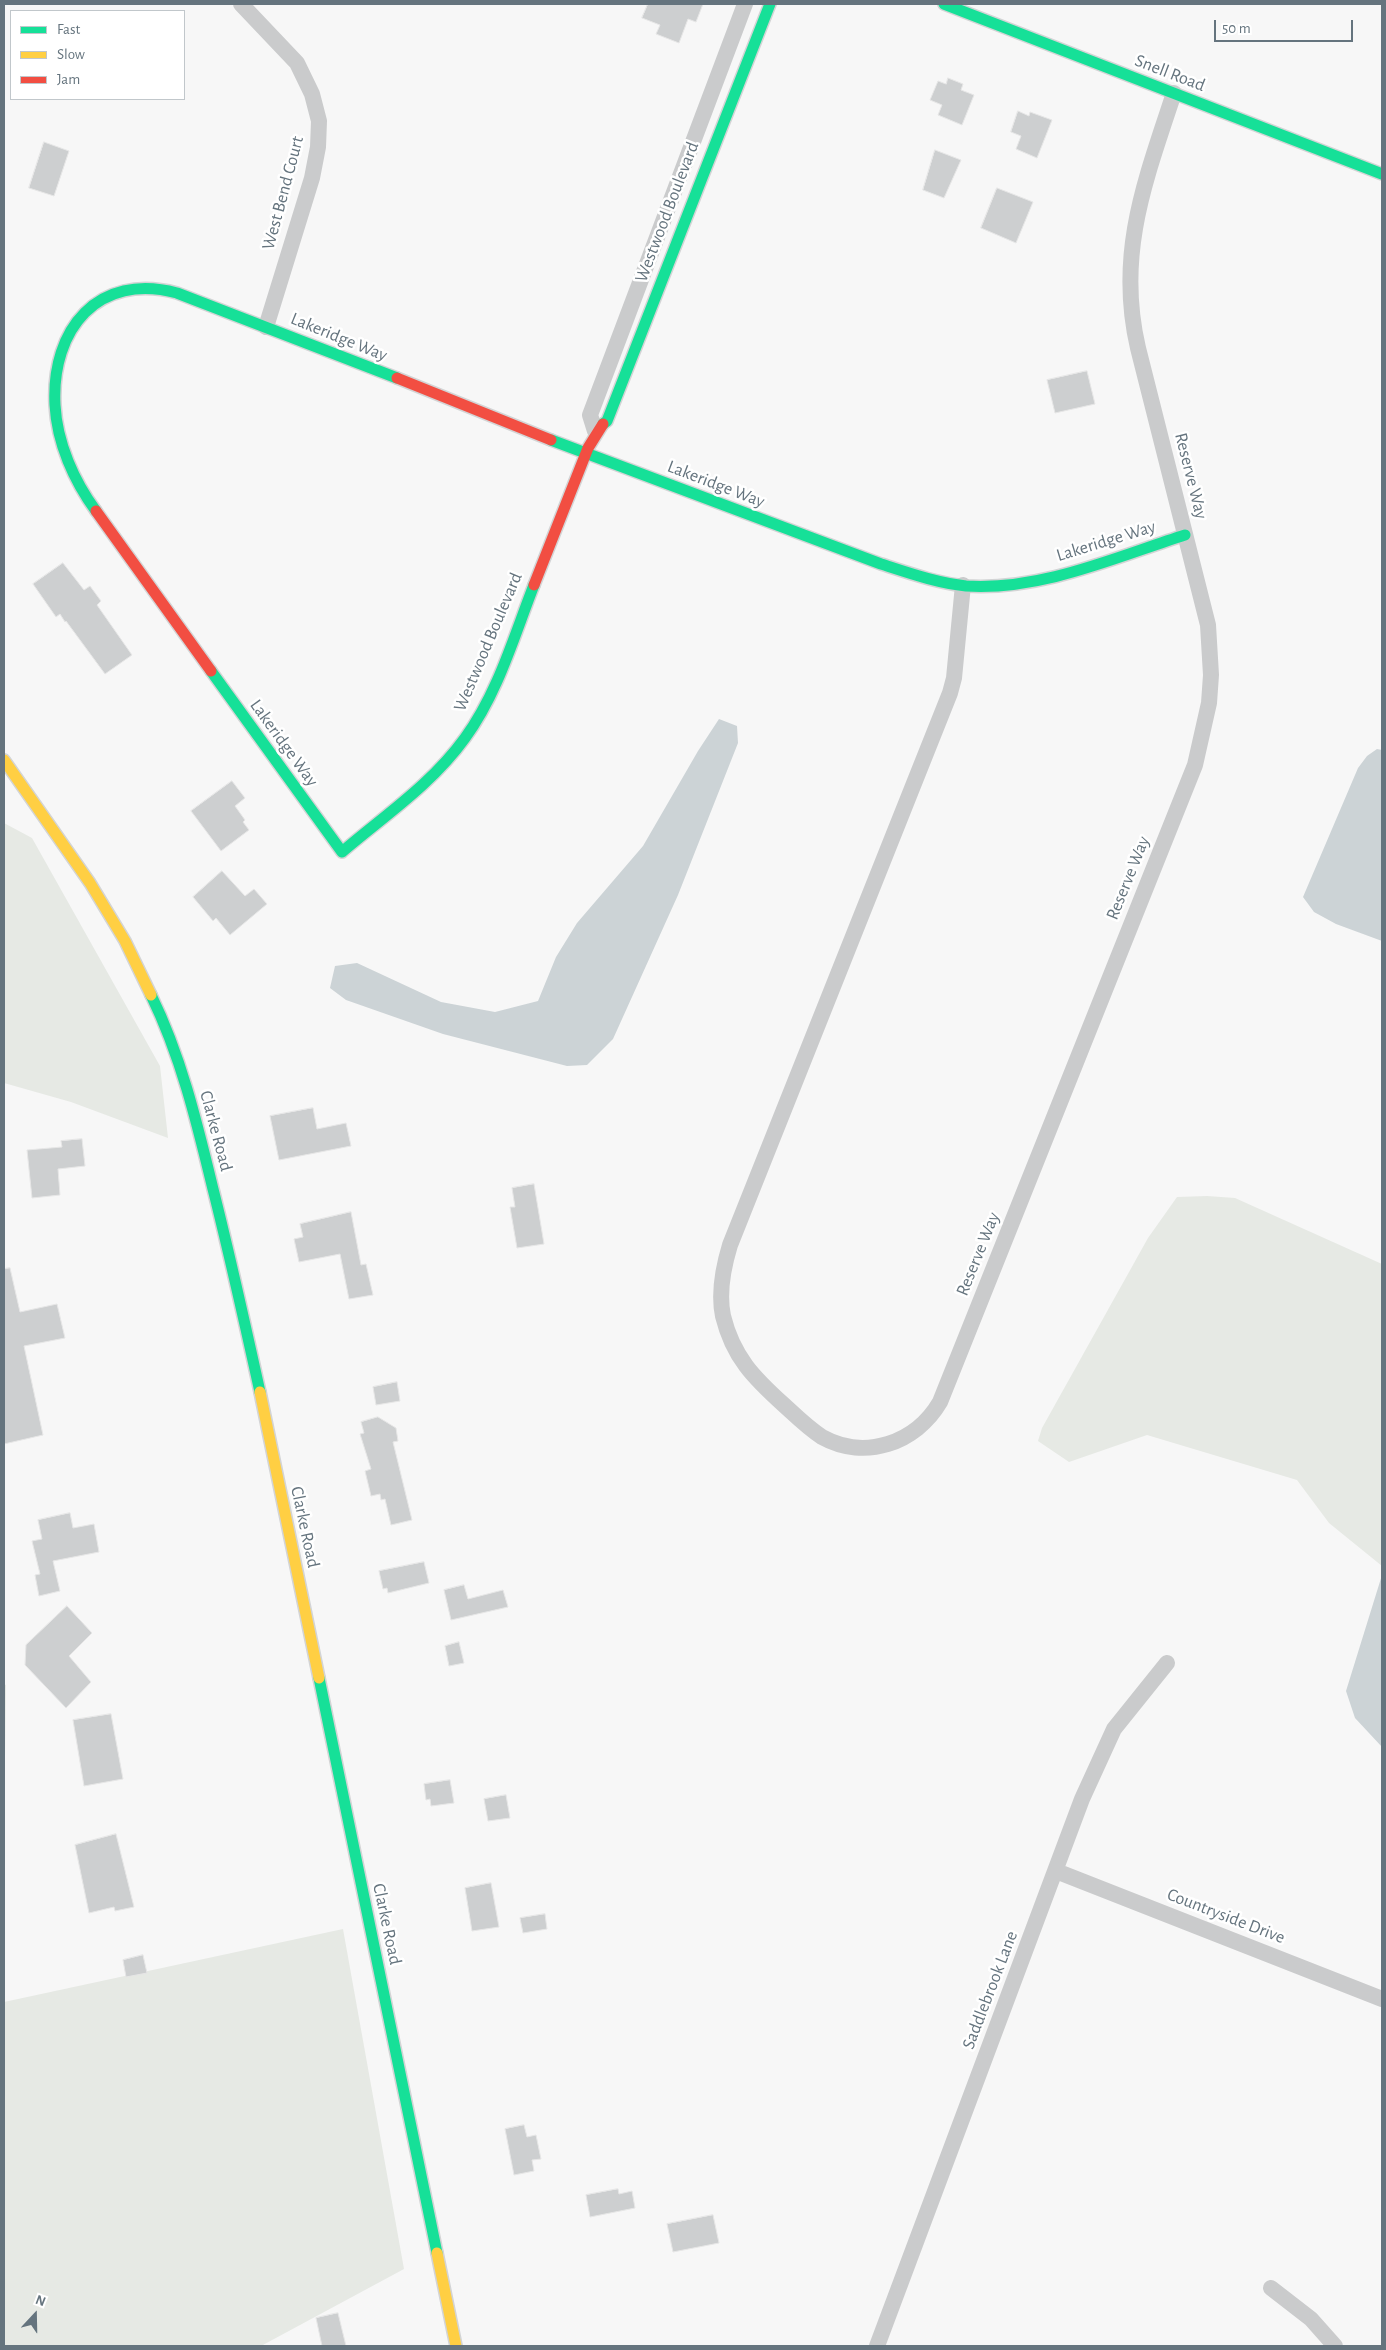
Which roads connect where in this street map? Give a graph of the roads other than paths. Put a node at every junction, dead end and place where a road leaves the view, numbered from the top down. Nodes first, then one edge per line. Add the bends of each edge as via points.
1 (241, 4) edge
2 (745, 4) edge
3 (770, 4) edge
4 (944, 4) edge
5 (1174, 93) junction
6 (1382, 174) edge
7 (266, 327) junction
8 (596, 431) junction
9 (586, 453) junction
10 (1186, 535) junction
11 (964, 585) junction
12 (4, 760) edge
13 (342, 852) joint
14 (1167, 1663) dead end
15 (1056, 1871) junction
16 (1382, 1999) edge
17 (1271, 2288) dead end
18 (456, 2346) edge
19 (877, 2346) edge
20 (1335, 2346) edge

1 - 7 street, West Bend Court via 296,63 312,94 319,121 312,178
2 - 8 street, Westwood Boulevard via 590,415
3 - 8 street, Westwood Boulevard via 607,421
4 - 5 street, Snell Road
5 - 6 street, Snell Road
5 - 10 street, Reserve Way via 1136,217 1129,287 1136,339
7 - 9 street, Lakeridge Way
7 - 13 street, Lakeridge Way via 154,287 129,288 105,297 93,304 78,321 60,355 55,388 59,434 68,466 87,500
8 - 9 street, Westwood Boulevard
9 - 11 street, Lakeridge Way via 882,564 927,579
9 - 13 street, Westwood Boulevard via 493,690 475,723 458,748 435,772
10 - 11 street, Lakeridge Way via 1046,577 995,585
10 - 11 street, Reserve Way via 1208,625 1211,675 1206,723 1195,765 940,1402 928,1419 906,1437 879,1447 855,1448 828,1440 814,1431 753,1377 731,1341 723,1315 721,1283 730,1245 950,693
12 - 18 street, Clarke Road via 90,883 125,941 180,1066 199,1132 242,1307
14 - 15 street, Saddlebrook Lane via 1114,1730 1082,1799
15 - 16 street, Countryside Drive
15 - 19 street, Saddlebrook Lane
17 - 20 street via 1311,2319

